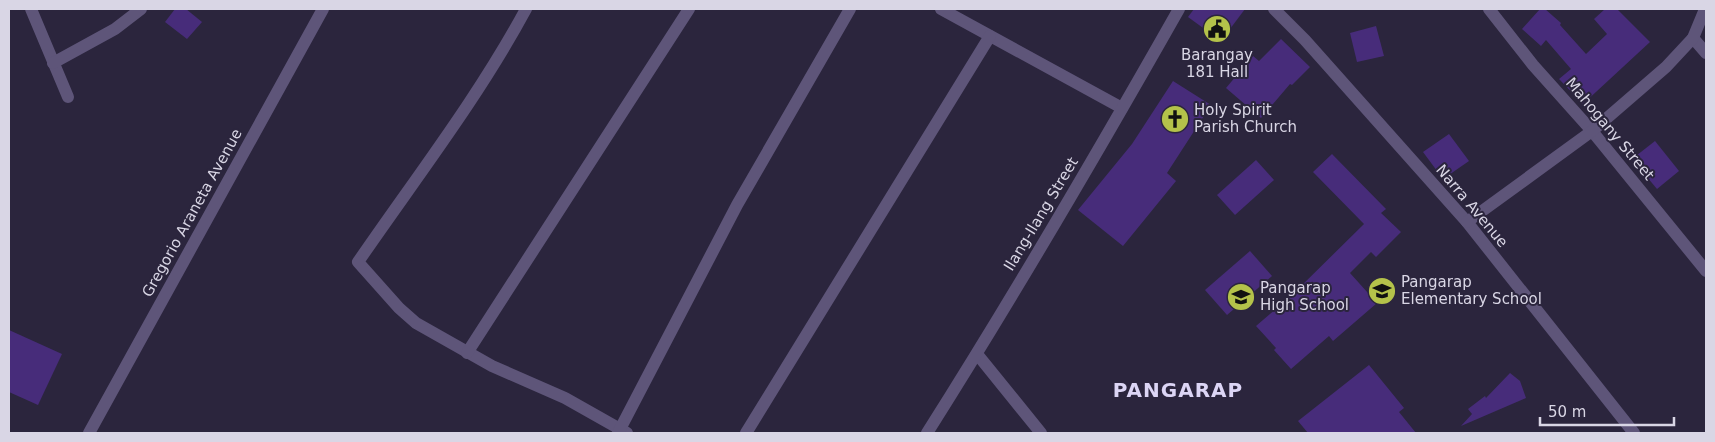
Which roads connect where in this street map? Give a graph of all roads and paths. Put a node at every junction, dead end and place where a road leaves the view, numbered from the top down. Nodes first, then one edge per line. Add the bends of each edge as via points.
1 (31, 9) edge
2 (141, 9) edge
3 (323, 9) edge
4 (526, 9) edge
5 (689, 9) edge
6 (850, 9) edge
7 (941, 9) edge
8 (1179, 9) edge
9 (1274, 9) edge
10 (1705, 9) edge
11 (1495, 11) edge
12 (990, 36) junction
13 (1694, 38) junction
14 (1706, 53) edge
15 (53, 63) junction
16 (68, 97) dead end
17 (1122, 108) junction
18 (1592, 131) junction
19 (1467, 222) junction
20 (1706, 270) edge
21 (467, 353) junction
22 (977, 354) junction
23 (622, 432) edge
24 (89, 433) edge
25 (746, 433) edge
26 (927, 433) edge
27 (1041, 433) edge
28 (1634, 433) edge

1 - 15 street
2 - 15 street via 115,29
3 - 24 street, Gregorio Araneta Avenue
4 - 21 street via 460,116 358,262 416,323
5 - 21 street
6 - 23 street via 736,205
7 - 12 street
8 - 17 street, Ilang-Ilang Street
9 - 19 street, Narra Avenue
10 - 13 street
11 - 18 street, Mahogany Street via 1533,65
12 - 17 street
12 - 25 street
13 - 14 street
13 - 18 street via 1666,67
15 - 16 street
17 - 22 street, Ilang-Ilang Street
18 - 19 street
18 - 20 street, Mahogany Street
19 - 28 street, Narra Avenue
21 - 23 street via 565,398
22 - 26 street, Ilang-Ilang Street
22 - 27 street

